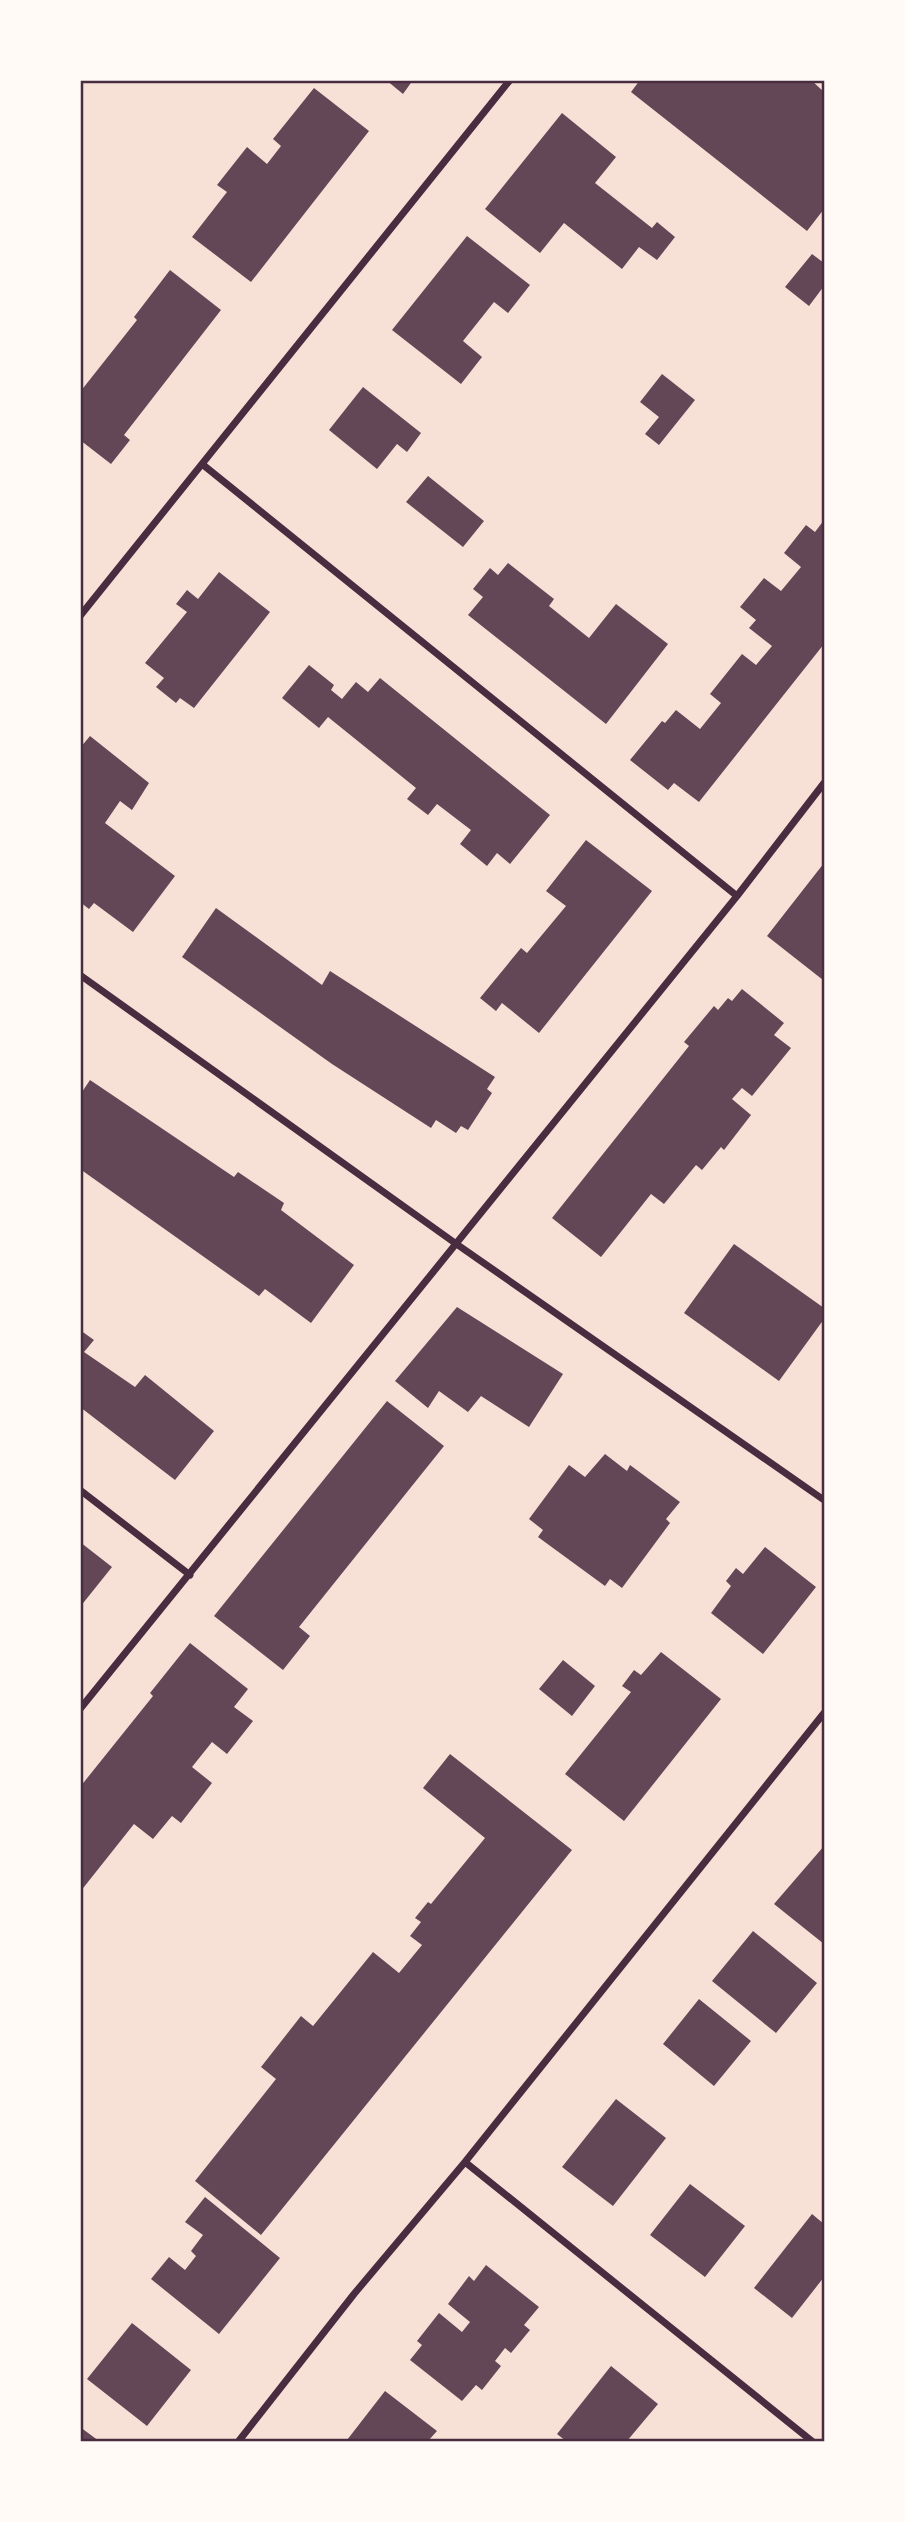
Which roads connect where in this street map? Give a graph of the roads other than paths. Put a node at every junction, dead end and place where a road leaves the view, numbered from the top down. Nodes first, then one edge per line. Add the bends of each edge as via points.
1 (510, 80) edge
2 (202, 464) junction
3 (80, 616) edge
4 (824, 783) edge
5 (737, 896) junction
6 (80, 975) edge
7 (455, 1243) junction
8 (80, 1490) edge
9 (824, 1500) edge
10 (190, 1575) junction
11 (80, 1709) edge
12 (824, 1713) edge
13 (465, 2162) junction
14 (238, 2441) edge
15 (813, 2441) edge

1 - 2 street
2 - 3 street
2 - 5 street
4 - 5 street
5 - 7 street
6 - 7 street
7 - 9 street
7 - 10 street
8 - 10 street
10 - 11 street
12 - 13 street
13 - 14 street
13 - 15 street

